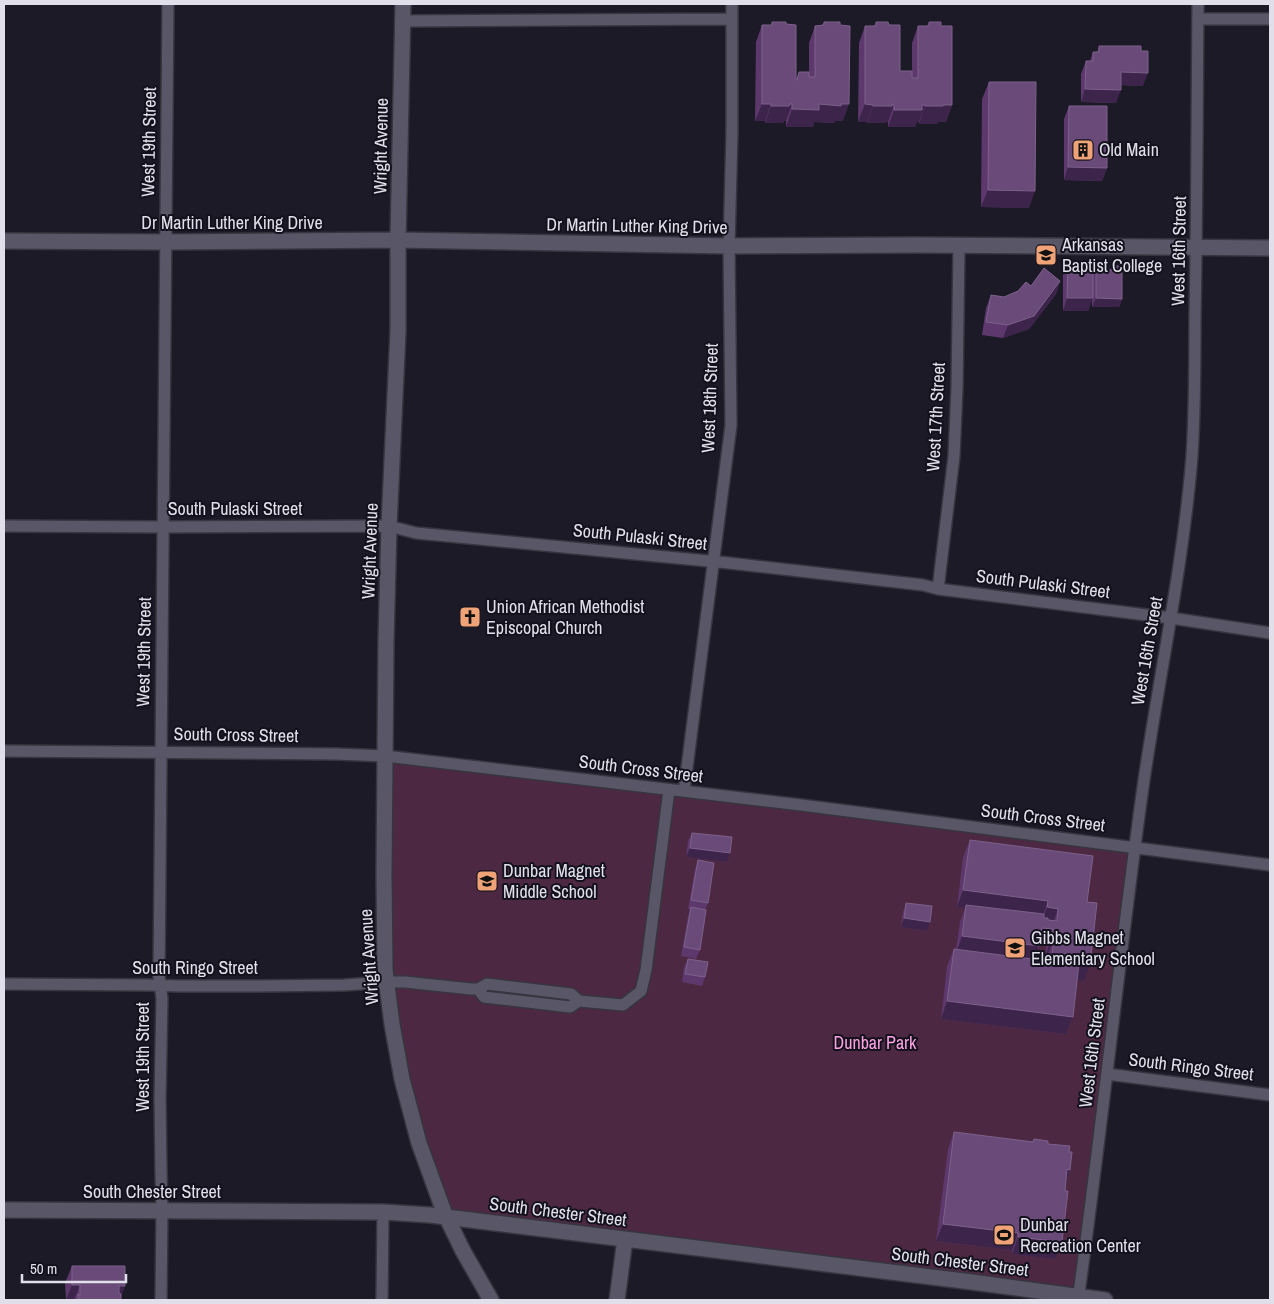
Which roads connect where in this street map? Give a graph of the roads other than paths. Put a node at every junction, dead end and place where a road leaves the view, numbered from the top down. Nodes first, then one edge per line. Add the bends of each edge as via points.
1 (168, 4) edge
2 (403, 4) edge
3 (732, 4) edge
4 (1198, 4) edge
5 (731, 19) junction
6 (1198, 19) junction
7 (1270, 19) edge
8 (403, 21) junction
9 (398, 240) junction
10 (4, 241) edge
11 (165, 242) junction
12 (729, 246) junction
13 (958, 246) junction
14 (1197, 247) junction
15 (1270, 248) edge
16 (4, 526) edge
17 (389, 526) junction
18 (163, 527) junction
19 (714, 562) junction
20 (938, 588) junction
21 (1171, 618) junction
22 (1270, 633) edge
23 (4, 752) edge
24 (160, 752) junction
25 (385, 756) junction
26 (669, 790) junction
27 (684, 791) junction
28 (1135, 847) junction
29 (1270, 865) edge
30 (387, 982) junction
31 (4, 984) edge
32 (160, 986) junction
33 (1107, 1074) junction
34 (1270, 1095) edge
35 (4, 1210) edge
36 (162, 1211) junction
37 (383, 1212) junction
38 (447, 1217) junction
39 (625, 1239) junction
40 (1078, 1299) edge
41 (161, 1300) edge
42 (382, 1300) edge
43 (492, 1300) edge
44 (617, 1300) edge
45 (1105, 1300) edge

1 - 11 street, West 19th Street
2 - 8 main road, Wright Avenue
3 - 5 street, West 18th Street
4 - 6 street, West 16th Street
5 - 8 street
5 - 12 street, West 18th Street
6 - 7 street
6 - 14 street, West 16th Street
8 - 9 main road, Wright Avenue
9 - 11 main road, Dr Martin Luther King Drive
9 - 12 main road, Dr Martin Luther King Drive
9 - 17 main road, Wright Avenue
10 - 11 main road, Dr Martin Luther King Drive
11 - 18 street, West 19th Street
12 - 13 main road, Dr Martin Luther King Drive
12 - 19 street, West 18th Street via 732,425
13 - 14 main road, Dr Martin Luther King Drive
13 - 20 street, West 17th Street via 954,456
14 - 15 main road, Dr Martin Luther King Drive
14 - 21 street, West 16th Street via 1192,451
16 - 18 street, South Pulaski Street
17 - 18 street, South Pulaski Street
17 - 19 street, South Pulaski Street via 416,533
17 - 25 main road, Wright Avenue
18 - 24 street, West 19th Street
19 - 20 street, South Pulaski Street
19 - 27 street, West 18th Street
20 - 21 street, South Pulaski Street
21 - 22 street, South Pulaski Street
21 - 28 street, West 16th Street
23 - 24 street, South Cross Street
24 - 25 street, South Cross Street
24 - 32 street, West 19th Street
25 - 26 street, South Cross Street
25 - 30 main road, Wright Avenue via 384,958
26 - 27 street, South Cross Street
26 - 30 street, South Ringo Street via 646,970 640,991 623,1005 579,1001 572,994 487,984 478,989
27 - 28 street, South Cross Street
28 - 29 street, South Cross Street
28 - 33 street, West 16th Street
30 - 32 street, South Ringo Street
30 - 38 main road, Wright Avenue via 407,1097 426,1162
31 - 32 street, South Ringo Street
32 - 36 street, West 19th Street
33 - 34 street, South Ringo Street
33 - 40 street, West 16th Street
35 - 36 main road, South Chester Street
36 - 37 main road, South Chester Street
36 - 41 street, West 19th Street
37 - 38 main road, South Chester Street
37 - 42 street
38 - 39 main road, South Chester Street
38 - 43 main road, Wright Avenue
39 - 40 main road, South Chester Street
39 - 44 main road
40 - 45 main road, South Chester Street

